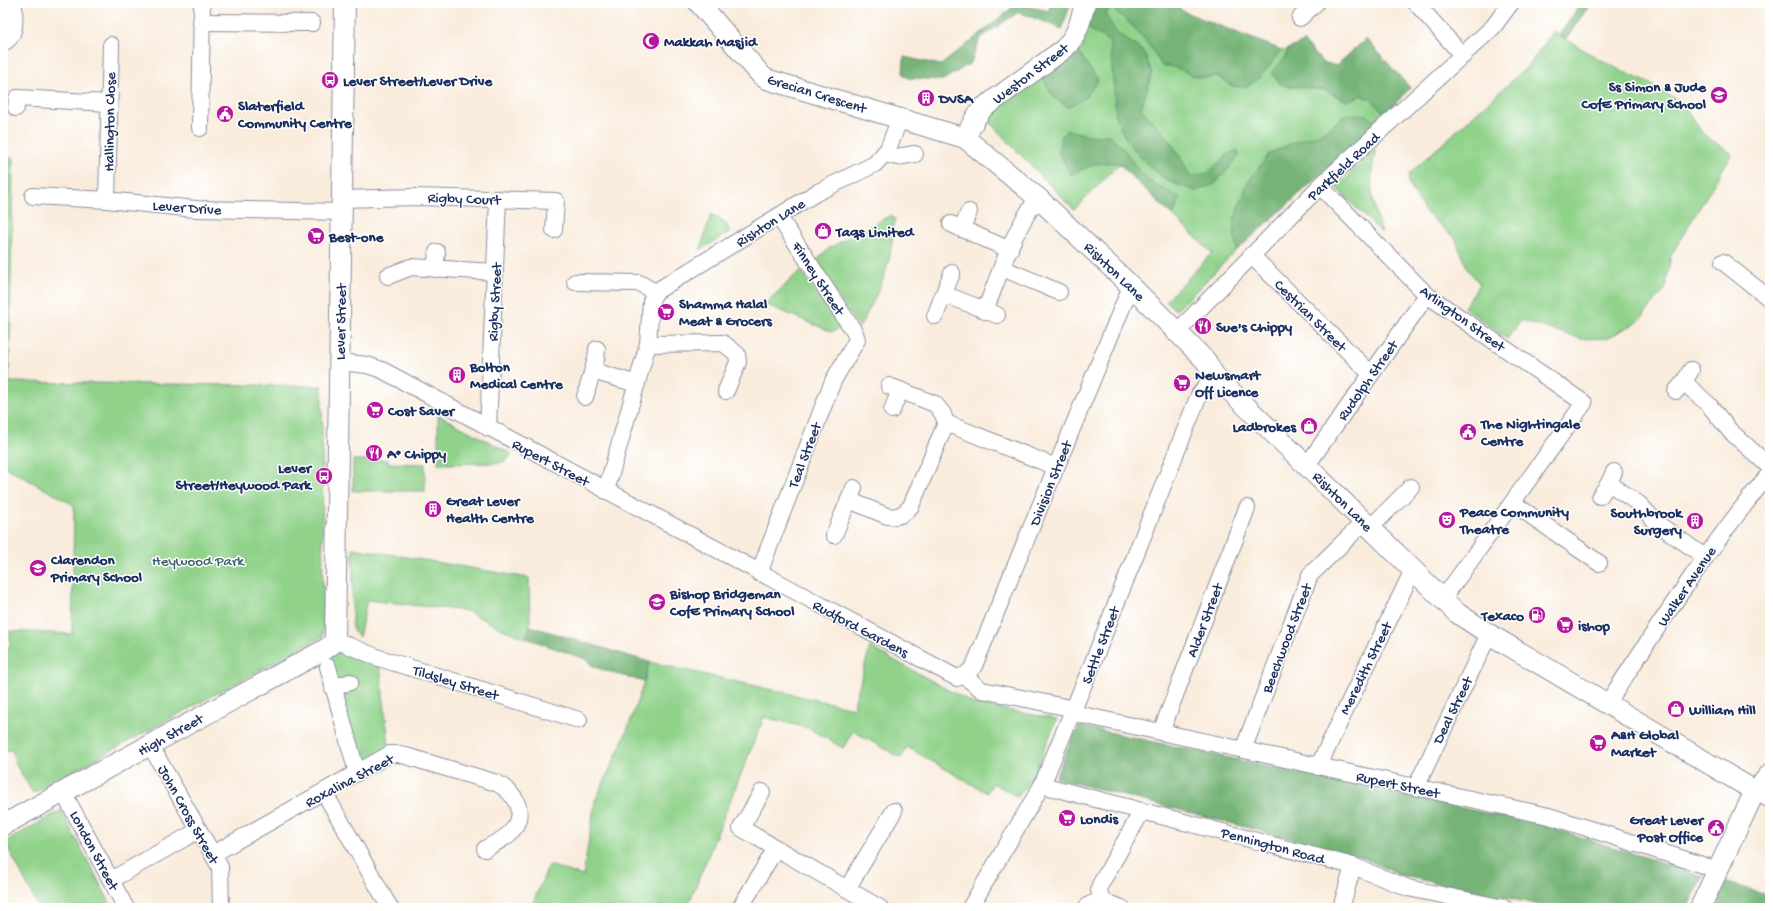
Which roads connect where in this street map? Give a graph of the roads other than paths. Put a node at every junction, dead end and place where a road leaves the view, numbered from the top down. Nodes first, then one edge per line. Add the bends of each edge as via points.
1 (14, 3) edge
2 (202, 3) edge
3 (345, 3) edge
4 (699, 3) edge
5 (1085, 3) edge
6 (1316, 3) edge
7 (1416, 3) edge
8 (1511, 3) edge
9 (1300, 18) dead end
10 (202, 22) junction
11 (312, 22) dead end
12 (3, 43) edge
13 (111, 45) dead end
14 (1463, 56) junction
15 (109, 103) junction
16 (16, 108) dead end
17 (900, 118) junction
18 (200, 128) dead end
19 (965, 138) junction
20 (884, 154) junction
21 (915, 154) dead end
22 (1320, 186) junction
23 (33, 196) dead end
24 (1038, 198) junction
25 (498, 199) junction
26 (107, 200) junction
27 (342, 205) junction
28 (969, 212) dead end
29 (779, 217) junction
30 (554, 230) dead end
31 (1010, 250) junction
32 (437, 252) dead end
33 (1251, 255) junction
34 (1733, 265) dead end
35 (1002, 268) junction
36 (435, 269) junction
37 (495, 272) junction
38 (952, 273) dead end
39 (388, 276) dead end
40 (575, 282) dead end
41 (1131, 286) junction
42 (655, 292) junction
43 (1059, 292) dead end
44 (944, 294) junction
45 (1427, 295) junction
46 (1770, 299) edge
47 (935, 316) dead end
48 (1178, 331) junction
49 (857, 340) joint
50 (648, 344) junction
51 (597, 349) dead end
52 (340, 362) junction
53 (593, 371) junction
54 (1371, 374) junction
55 (1214, 375) junction
56 (1684, 381) dead end
57 (636, 384) junction
58 (726, 391) dead end
59 (585, 397) dead end
60 (892, 410) dead end
61 (946, 423) junction
62 (488, 428) junction
63 (1307, 465) junction
64 (1056, 467) junction
65 (1770, 467) edge
66 (1770, 473) edge
67 (1411, 487) dead end
68 (606, 490) junction
69 (1600, 496) dead end
70 (1513, 503) junction
71 (1247, 508) dead end
72 (1367, 525) junction
73 (834, 535) dead end
74 (1705, 557) junction
75 (1599, 563) dead end
76 (1413, 570) junction
77 (759, 573) junction
78 (1442, 600) junction
79 (1489, 634) junction
80 (335, 640) junction
81 (328, 667) dead end
82 (964, 676) junction
83 (350, 682) dead end
84 (333, 688) junction
85 (1607, 704) junction
86 (1072, 714) junction
87 (579, 720) dead end
88 (1161, 732) junction
89 (150, 745) junction
90 (1243, 750) junction
91 (1318, 767) junction
92 (357, 773) junction
93 (1770, 774) edge
94 (1044, 780) junction
95 (1416, 787) junction
96 (63, 792) junction
97 (324, 792) junction
98 (762, 792) dead end
99 (1762, 796) edge
100 (894, 811) dead end
101 (1142, 811) junction
102 (3, 825) edge
103 (199, 830) junction
104 (776, 848) junction
105 (485, 849) dead end
106 (213, 854) junction
107 (1353, 866) junction
108 (1716, 876) junction
109 (111, 880) junction
110 (847, 889) junction
111 (1102, 901) junction
112 (126, 908) edge
113 (221, 908) edge
114 (390, 908) edge
115 (740, 908) edge
116 (880, 908) edge
117 (970, 908) edge
118 (1086, 908) edge
119 (1122, 908) edge
120 (1341, 908) edge
121 (1504, 908) edge
122 (1700, 908) edge

1 - 12 street via 14,29 8,41
2 - 10 street
3 - 27 street, Lever Street
4 - 17 street, Grecian Crescent via 766,79
5 - 19 street, Weston Street via 1073,40 983,108
6 - 9 street
7 - 14 street
8 - 14 street, Parkfield Road via 1493,26
10 - 11 street
10 - 18 street
13 - 15 street, Hallington Close
14 - 22 street, Parkfield Road
15 - 16 street via 17,98
15 - 26 street, Hallington Close
17 - 19 street, Grecian Crescent
17 - 20 street, Rishton Lane
19 - 24 street, Rishton Lane
20 - 21 street via 897,157
20 - 29 street, Rishton Lane via 875,164 816,193
22 - 33 street, Parkfield Road
22 - 45 street, Arlington Street
23 - 26 street, Lever Drive
24 - 31 street via 1025,216
24 - 41 street, Rishton Lane
25 - 27 street, Rigby Court via 415,197
25 - 30 street, Rigby Court via 556,201
25 - 37 street, Rigby Street
26 - 27 street, Lever Drive via 195,209
27 - 52 street, Lever Street
28 - 31 street via 956,227
29 - 42 street, Rishton Lane
29 - 49 street, Finney Street via 855,333
31 - 35 street
32 - 36 street
33 - 48 street, Parkfield Road
33 - 54 street, Cestrian Street
34 - 46 street
35 - 43 street
35 - 44 street via 991,313
36 - 37 street
36 - 39 street via 411,267
37 - 62 street, Rigby Street
38 - 44 street
40 - 42 street via 639,283
41 - 48 street, Rishton Lane
41 - 64 street, Division Street
42 - 50 street via 651,301
44 - 47 street
45 - 54 street, Rudolph Street
45 - 70 street, Arlington Street via 1584,403
48 - 55 street, Rishton Lane via 1206,361
49 - 77 street, Teal Street via 833,381
50 - 57 street
50 - 58 street via 723,344 737,354 738,362
51 - 53 street
52 - 62 street, Rupert Street via 367,365 382,370
52 - 80 street, Lever Street
53 - 57 street
53 - 59 street
54 - 63 street, Rudolph Street
55 - 63 street, Rishton Lane
55 - 86 street, Settle Street via 1199,395 1180,439
56 - 65 street via 1730,431
57 - 68 street
60 - 61 street via 895,388 935,404
61 - 64 street
61 - 73 street via 911,506 903,514 887,516 852,494
62 - 68 street, Rupert Street
63 - 72 street, Rishton Lane
64 - 82 street, Division Street via 974,666
66 - 74 street, Walker Avenue
67 - 72 street, Beechwood Street
68 - 77 street, Rupert Street
69 - 74 street via 1612,478 1658,524
70 - 75 street
70 - 78 street
71 - 88 street, Alder Street
72 - 76 street, Rishton Lane
72 - 90 street, Beechwood Street via 1310,574
74 - 85 street, Walker Avenue
76 - 78 street, Rishton Lane
76 - 91 street, Meredith Street
77 - 82 street, Rudford Gardens via 953,677
78 - 79 street, Rishton Lane
79 - 85 street, Rishton Lane
79 - 95 street, Deal Street
80 - 87 street, Tildsley Street via 379,658
80 - 89 street, High Street via 324,650
81 - 84 street
82 - 86 street, Rupert Street via 982,690
83 - 84 street
84 - 92 street
85 - 99 street, Rishton Lane
86 - 88 street, Rupert Street
86 - 94 street, Settle Street
88 - 90 street, Rupert Street
89 - 96 street, High Street
89 - 103 street, John Cross Street
90 - 91 street, Rupert Street
91 - 95 street, Rupert Street
92 - 97 street, Roxalina Street
92 - 105 street, Roxalina Street via 390,754 399,754 503,786 515,797 518,819 511,831
93 - 99 street
94 - 101 street, Pennington Road
94 - 117 street, Settle Street
95 - 108 street, Rupert Street via 1549,816
96 - 102 street, High Street
96 - 109 street, London Street
97 - 106 street, Roxalina Street
97 - 114 street
98 - 104 street via 742,828
99 - 108 street
100 - 110 street
101 - 107 street, Pennington Road
101 - 111 street via 1100,885
103 - 106 street, John Cross Street
103 - 109 street
104 - 110 street
104 - 115 street
106 - 113 street, John Cross Street via 220,867
107 - 120 street
107 - 121 street, Pennington Road via 1408,888
108 - 122 street
109 - 112 street, London Street
110 - 116 street
111 - 118 street
111 - 119 street

